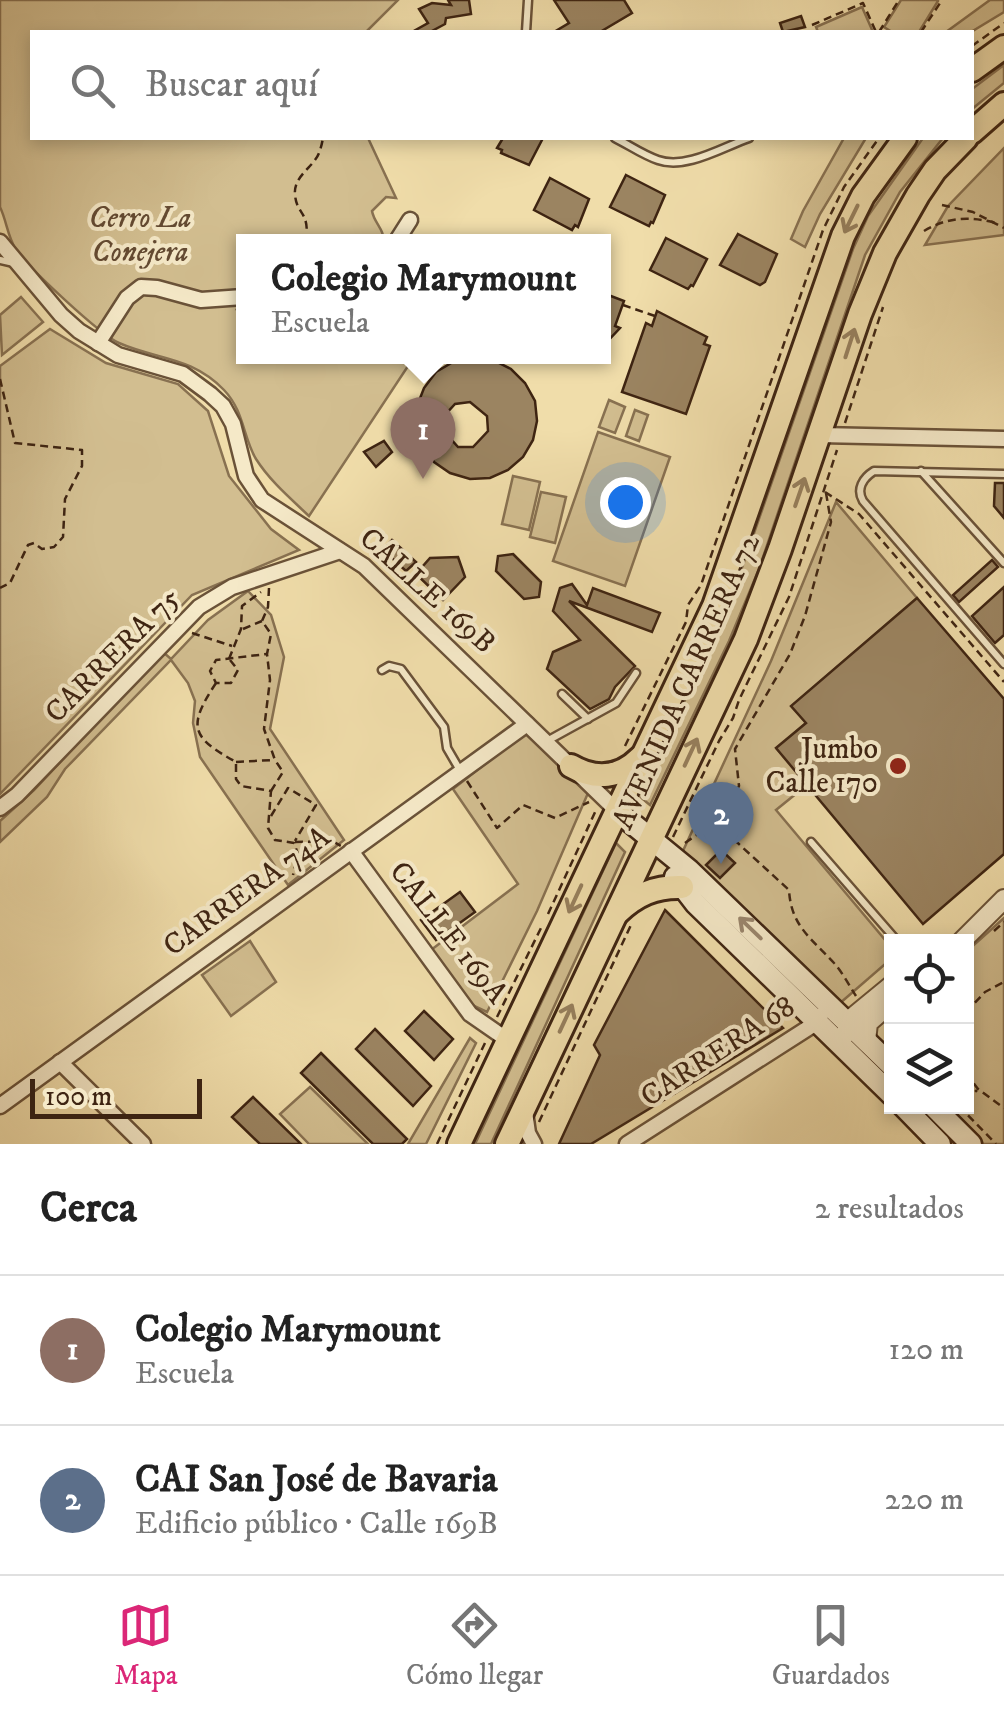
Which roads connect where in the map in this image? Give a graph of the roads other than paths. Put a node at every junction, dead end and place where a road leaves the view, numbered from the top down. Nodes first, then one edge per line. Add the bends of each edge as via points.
1 (528, 0) edge
2 (526, 30) edge
3 (1004, 47) edge
4 (974, 69) edge
5 (1004, 104) edge
6 (974, 130) edge
7 (620, 140) edge
8 (744, 140) edge
9 (903, 140) edge
10 (964, 140) edge
11 (410, 220) dead end
12 (401, 234) edge
13 (0, 242) edge
14 (8, 262) edge
15 (236, 298) edge
16 (98, 343) junction
17 (820, 436) junction
18 (1004, 439) edge
19 (921, 471) junction
20 (1004, 474) edge
21 (340, 550) junction
22 (1004, 563) edge
23 (1004, 664) edge
24 (382, 670) dead end
25 (636, 673) dead end
26 (562, 694) dead end
27 (588, 719) junction
28 (527, 724) junction
29 (546, 742) junction
30 (642, 755) junction
31 (571, 766) junction
32 (461, 772) junction
33 (610, 804) junction
34 (0, 808) edge
35 (811, 842) dead end
36 (658, 846) junction
37 (350, 852) junction
38 (682, 887) junction
39 (1004, 900) edge
40 (614, 915) junction
41 (980, 921) junction
42 (891, 934) edge
43 (959, 934) edge
44 (968, 934) edge
45 (884, 992) edge
46 (820, 996) junction
47 (884, 1009) edge
48 (847, 1022) junction
49 (816, 1023) junction
50 (500, 1035) junction
51 (857, 1047) junction
52 (60, 1062) junction
53 (884, 1062) edge
54 (884, 1084) edge
55 (0, 1106) edge
56 (524, 1106) junction
57 (911, 1114) edge
58 (941, 1114) edge
59 (143, 1144) edge
60 (459, 1144) edge
61 (507, 1144) edge
62 (534, 1144) edge
63 (627, 1144) edge
64 (940, 1144) edge
65 (971, 1144) edge

1 - 2 lane
3 - 4 highway
5 - 6 highway
7 - 8 lane via 670,163
9 -> 30 highway, AVENIDA CARRERA 72 via 843,236 714,606
17 -> 10 highway, AVENIDA CARRERA 72 via 885,253 918,194
11 - 12 street
13 - 14 street, CALLE 169B
14 - 16 street, CALLE 169B
15 - 16 street via 201,300 141,287
16 - 21 street, CALLE 169B via 132,361 183,374 210,394 233,424 246,476 262,500
17 - 18 street
36 -> 17 highway, AVENIDA CARRERA 72 via 762,602
19 - 20 lane
19 - 22 lane
19 - 23 lane via 874,472 860,496
21 - 28 street, CALLE 169B
21 - 34 street, CARRERA 75 via 232,587 198,607
24 - 32 lane via 401,669 424,698
25 - 27 lane via 616,703
26 - 27 lane
27 - 29 lane
28 - 29 street, CALLE 169B
28 - 32 street, CARRERA 74A
29 - 31 street, CALLE 169B
30 - 31 highway via 612,774
30 - 33 highway, AVENIDA CARRERA 72
31 - 33 street, CALLE 169B
32 - 37 street, CARRERA 74A
33 - 36 main road, CALLE 169B
33 -> 50 highway, AVENIDA CARRERA 72
35 - 42 lane
36 - 38 main road, CALLE 169B
36 - 40 highway, AVENIDA CARRERA 72
46 -> 36 main road, CALLE 169B
37 - 50 street, CALLE 169A via 463,1006
37 - 52 street, CARRERA 74A
38 - 40 highway via 649,891
38 - 49 main road, CALLE 169B
39 - 41 street
56 -> 40 highway, AVENIDA CARRERA 72
41 - 43 street
41 - 44 street
45 - 48 street
46 - 48 main road, CALLE 169B
46 - 49 street, CARRERA 68
47 - 51 street
48 - 51 main road, CALLE 169B
49 - 51 main road, CALLE 169B
49 - 63 street, CARRERA 68
50 - 60 highway, AVENIDA CARRERA 72
51 - 53 main road, CALLE 169B
51 - 54 main road, CALLE 169B
52 - 55 street, CARRERA 74A
52 - 59 street
56 - 61 highway, AVENIDA CARRERA 72
56 - 62 street
57 - 64 main road
58 - 65 main road

